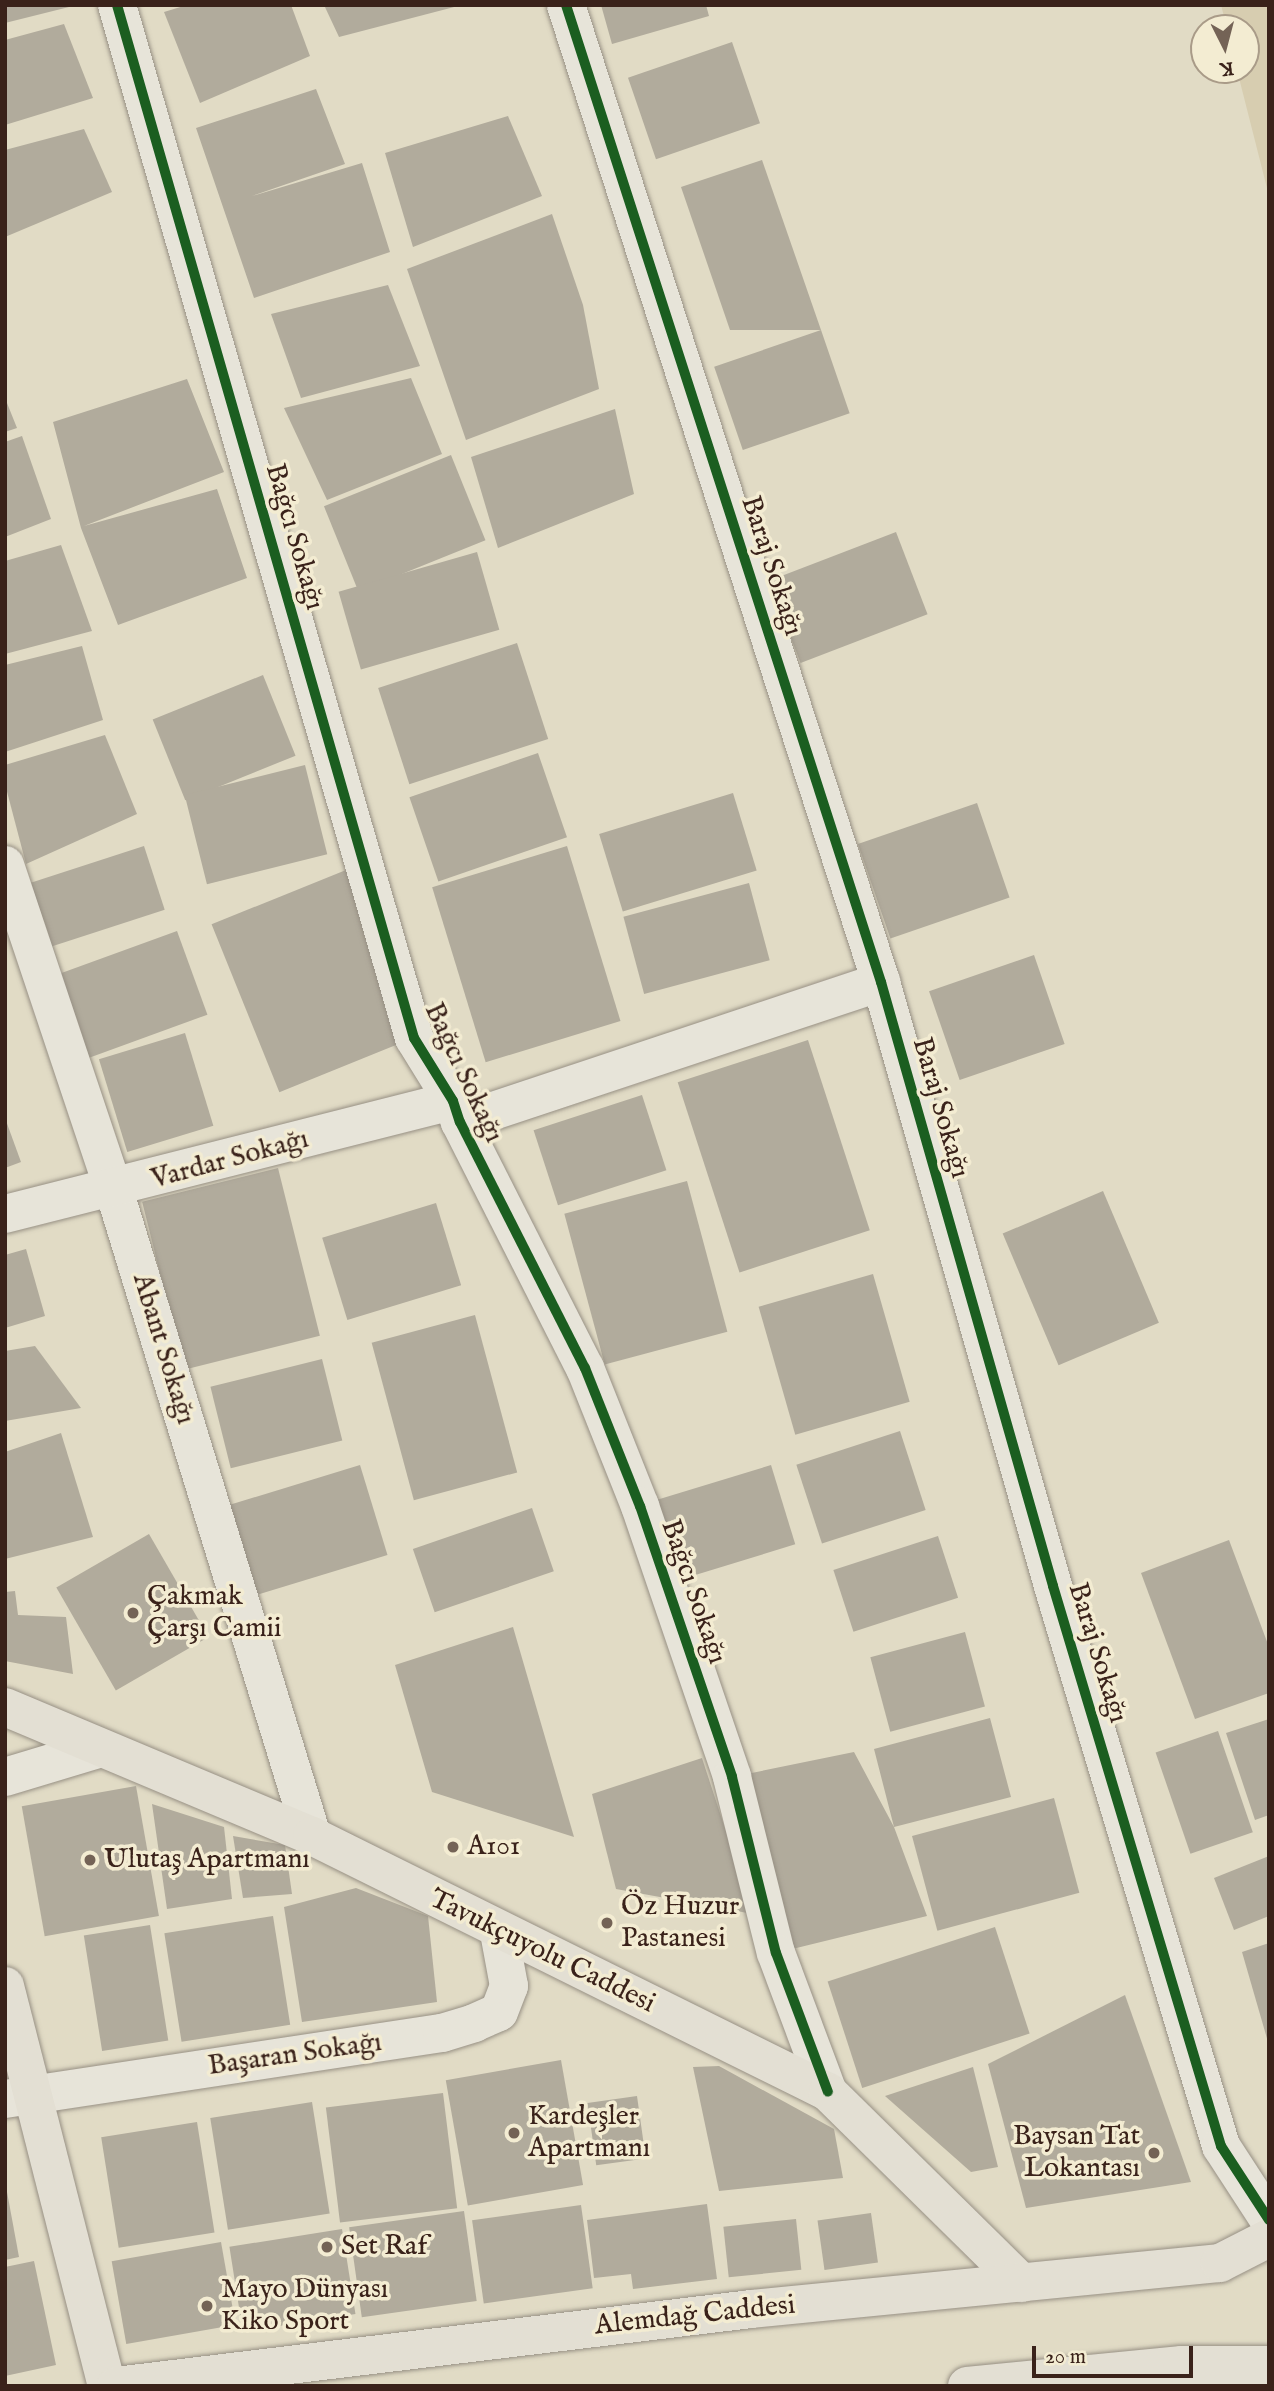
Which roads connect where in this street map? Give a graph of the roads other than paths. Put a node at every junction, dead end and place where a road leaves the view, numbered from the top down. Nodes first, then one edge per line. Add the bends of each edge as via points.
1 (117, 5) edge
2 (566, 5) edge
3 (5, 865) edge
4 (881, 982) junction
5 (457, 1112) junction
6 (114, 1190) junction
7 (5, 1214) edge
8 (5, 1707) edge
9 (98, 1749) junction
10 (5, 1777) edge
11 (312, 1836) junction
12 (499, 1931) junction
13 (5, 1986) edge
14 (828, 2092) junction
15 (19, 2096) edge
16 (1269, 2220) edge
17 (1269, 2238) edge
18 (1022, 2283) junction
19 (1269, 2365) edge
20 (1182, 2376) edge
21 (107, 2386) edge
22 (117, 2386) edge
23 (967, 2386) edge

1 - 5 street, Bağcı Sokağı via 414,1038
2 - 4 street, Baraj Sokağı
3 - 6 street, Abant Sokağı
4 - 5 street, Vardar Sokağı
4 - 16 street, Baraj Sokağı via 1053,1586 1221,2146
5 - 6 street, Vardar Sokağı
5 - 14 street, Bağcı Sokağı via 585,1368 640,1506 732,1777 776,1953
6 - 7 street, Vardar Sokağı
6 - 11 street, Abant Sokağı
8 - 9 main road, Tavukçuyolu Caddesi
9 - 10 street
9 - 11 main road, Tavukçuyolu Caddesi
11 - 12 main road, Tavukçuyolu Caddesi
12 - 14 main road, Tavukçuyolu Caddesi
12 - 15 street, Başaran Sokağı via 509,1986 499,2012 474,2023 442,2033
13 - 15 main road
14 - 18 main road, Tavukçuyolu Caddesi
15 - 21 main road
17 - 18 main road, Alemdağ Caddesi via 1220,2263
18 - 22 main road, Alemdağ Caddesi via 636,2322
19 - 20 main road
20 - 23 main road

